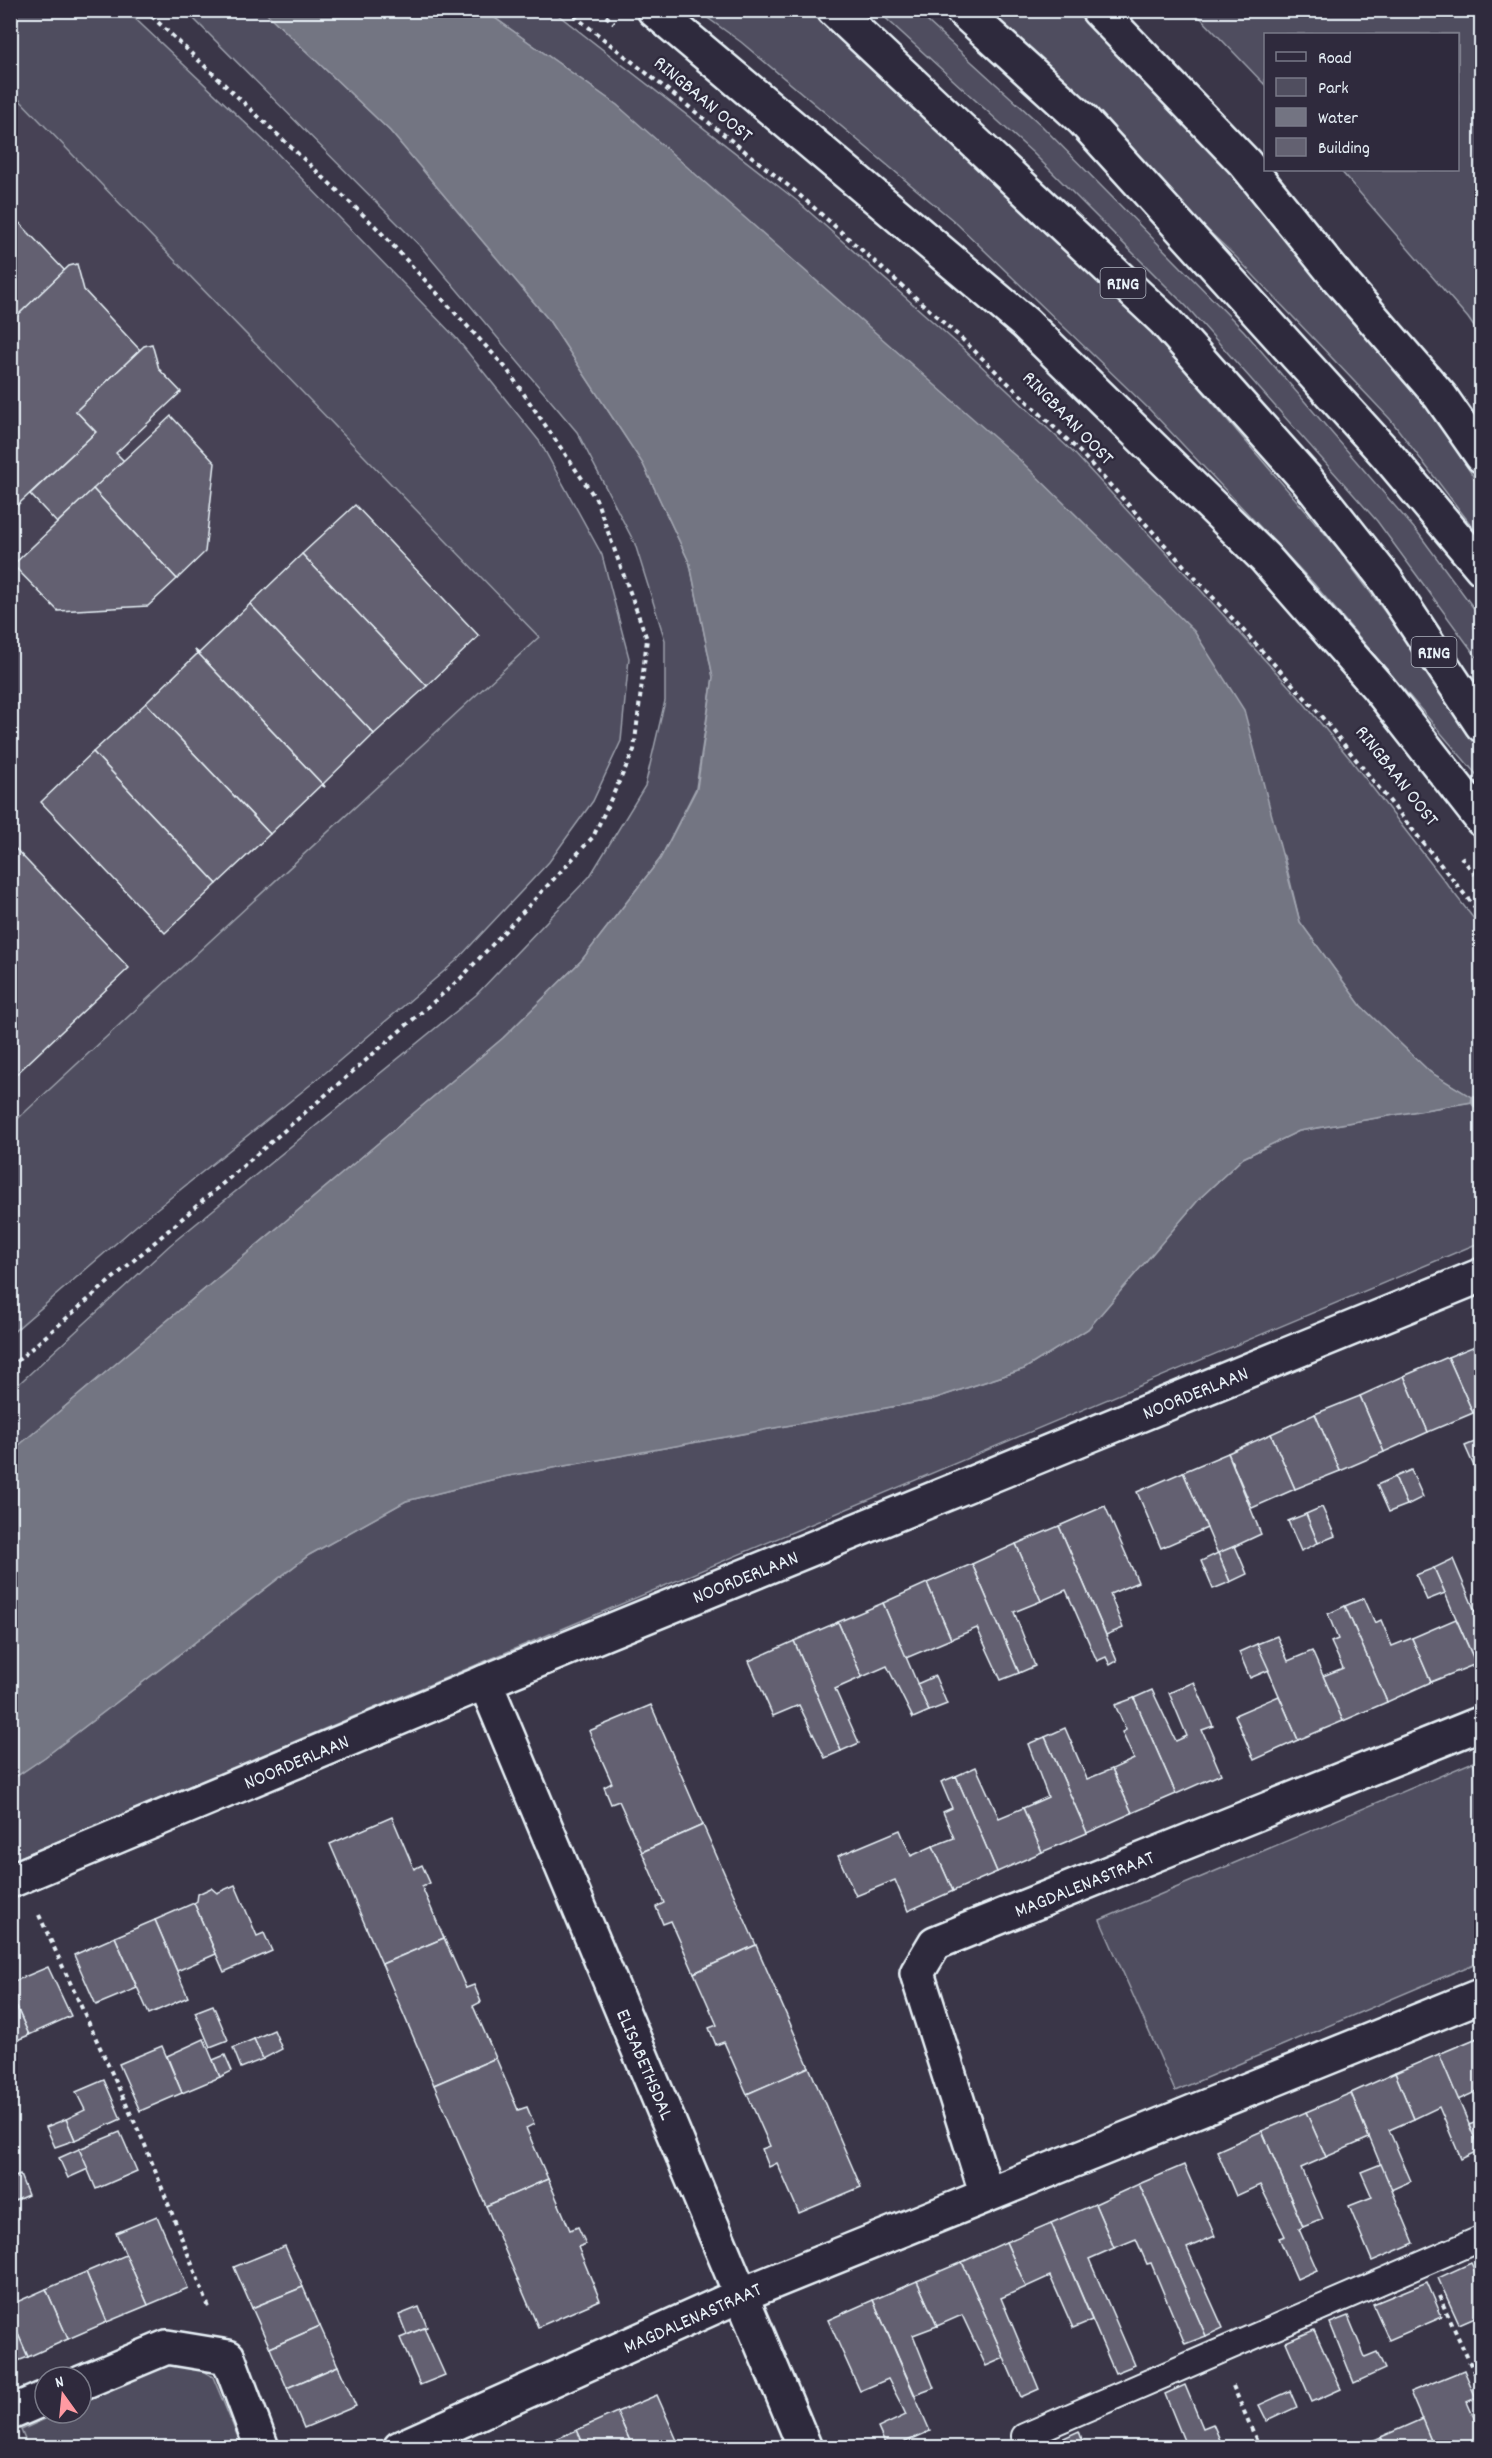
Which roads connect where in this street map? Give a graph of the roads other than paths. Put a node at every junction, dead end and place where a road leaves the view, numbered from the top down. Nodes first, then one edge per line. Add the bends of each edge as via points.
1 (654, 10) edge
2 (834, 10) edge
3 (962, 10) edge
4 (1098, 10) edge
5 (1482, 456) edge
6 (1482, 568) edge
7 (1482, 725) edge
8 (1482, 820) edge
9 (1482, 1275) edge
10 (485, 1682) junction
11 (1482, 1723) edge
12 (16, 1879) edge
13 (1482, 1995) edge
14 (987, 2195) junction
15 (1482, 2238) edge
16 (742, 2294) junction
17 (93, 2378) edge
18 (33, 2403) edge
19 (10, 2413) edge
20 (1024, 2436) dead end
21 (262, 2448) edge
22 (400, 2448) edge
23 (805, 2448) edge

1 - 8 street via 1042,340 1265,558 1378,687
2 - 7 street, RING via 1165,321 1307,480 1386,580
3 - 6 street via 1083,120 1387,455
4 - 5 street via 1245,163 1440,396
9 - 10 street, NOORDERLAAN
10 - 12 street, NOORDERLAAN
10 - 16 street, ELISABETHSDAL
11 - 14 street, MAGDALENASTRAAT via 935,1943 917,1973
13 - 14 street, MAGDALENASTRAAT
14 - 16 street, MAGDALENASTRAAT
15 - 20 lane
16 - 22 street, MAGDALENASTRAAT
16 - 23 street, ELISABETHSDAL
17 - 21 street via 167,2347 228,2357
18 - 19 street

